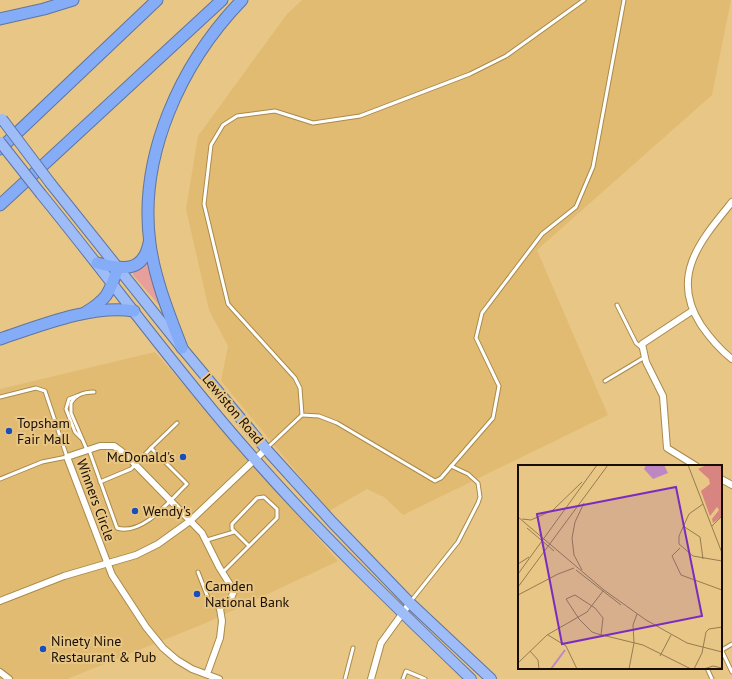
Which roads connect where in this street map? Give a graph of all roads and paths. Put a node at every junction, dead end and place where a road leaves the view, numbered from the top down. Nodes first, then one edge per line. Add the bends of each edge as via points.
1 (72, 0) edge
2 (157, 0) edge
3 (222, 0) edge
4 (242, 0) edge
5 (584, 0) edge
6 (624, 0) edge
7 (0, 19) edge
8 (1, 118) edge
9 (0, 142) edge
10 (0, 149) edge
11 (0, 205) edge
12 (731, 205) edge
13 (150, 242) junction
14 (97, 263) junction
15 (118, 268) junction
16 (113, 283) junction
17 (617, 305) dead end
18 (134, 311) junction
19 (692, 311) junction
20 (84, 313) junction
21 (0, 339) edge
22 (182, 348) junction
23 (643, 349) junction
24 (645, 357) junction
25 (732, 359) edge
26 (605, 381) dead end
27 (94, 392) dead end
28 (0, 397) edge
29 (302, 415) junction
30 (177, 423) dead end
31 (152, 448) junction
32 (266, 449) junction
33 (88, 450) junction
34 (67, 456) junction
35 (255, 459) junction
36 (135, 464) junction
37 (694, 465) edge
38 (451, 466) junction
39 (0, 479) edge
40 (722, 480) edge
41 (100, 482) junction
42 (732, 485) edge
43 (170, 500) junction
44 (190, 520) junction
45 (234, 532) junction
46 (207, 540) junction
47 (249, 546) junction
48 (107, 562) junction
49 (198, 572) dead end
50 (222, 573) junction
51 (0, 601) edge
52 (410, 602) junction
53 (220, 609) junction
54 (403, 614) junction
55 (732, 644) edge
56 (353, 648) dead end
57 (722, 649) edge
58 (722, 651) edge
59 (707, 669) edge
60 (0, 672) edge
61 (732, 672) edge
62 (207, 674) junction
63 (9, 679) edge
64 (219, 679) edge
65 (345, 679) edge
66 (371, 679) edge
67 (403, 679) edge
68 (424, 679) edge
69 (471, 679) edge
70 (491, 679) edge
71 (712, 679) edge

1 - 7 highway
2 - 10 highway
3 - 11 highway
4 - 13 highway via 199,55 165,122 150,186
5 - 29 lane via 506,56 470,74 360,116 313,123 275,111 237,116 223,125 211,145 204,204 228,304 295,378 300,388
6 - 38 lane via 593,167 576,207 542,234 482,314 476,338 499,386 493,418
8 - 15 highway, Lewiston Road, bridge
9 - 14 highway, Lewiston Road, bridge
12 - 19 street via 697,249 689,270 687,293
13 - 15 highway via 146,256 140,262 129,268
13 - 22 highway via 161,294
14 - 15 highway
14 - 16 highway, Lewiston Road
15 - 16 highway
15 - 22 highway, Lewiston Road
16 - 18 highway, Lewiston Road
16 - 20 highway via 103,300
17 - 23 lane via 636,343
18 - 20 highway via 120,308
18 - 35 highway, Lewiston Road via 181,372
19 - 23 street via 642,344
19 - 25 street via 710,338
20 - 21 highway
22 - 32 highway, Lewiston Road
23 - 24 street
24 - 26 lane
24 - 37 street via 663,396 667,448
27 - 33 lane via 77,396 70,403 70,409
28 - 34 lane via 36,388 45,391
29 - 32 lane
29 - 38 lane via 319,416 337,423 435,481
30 - 31 lane
31 - 36 lane
31 - 43 lane via 187,484
32 - 35 street
32 - 52 highway, Lewiston Road
33 - 34 street, Winners Circle
33 - 36 street, Winners Circle via 100,446 114,446
33 - 41 lane
34 - 39 lane via 42,462
34 - 48 street, Winners Circle
35 - 44 street
35 - 54 highway, Lewiston Road
36 - 41 lane via 131,470
36 - 43 street, Winners Circle
38 - 52 lane via 468,474 478,483 480,497 458,542
40 - 42 street
41 - 43 lane via 117,528 125,530 152,520
43 - 44 street, Winners Circle
44 - 46 street, Winners Circle
44 - 48 street via 149,548
45 - 46 lane
45 - 47 lane
45 - 47 lane via 232,524 257,498 266,498 277,509 278,516
46 - 50 street, Winners Circle
47 - 50 lane
48 - 51 street
48 - 62 street, Winners Circle via 112,574 163,648 177,660
49 - 53 lane via 210,603
50 - 53 street, Winners Circle via 234,591
52 - 54 street
52 - 70 highway, Lewiston Road
53 - 62 street via 220,638
54 - 66 street via 381,643
54 - 69 highway, Lewiston Road
55 - 57 lane
56 - 65 lane
58 - 61 lane
59 - 71 lane
60 - 63 street
62 - 64 street, Winners Circle
67 - 68 lane via 406,671

